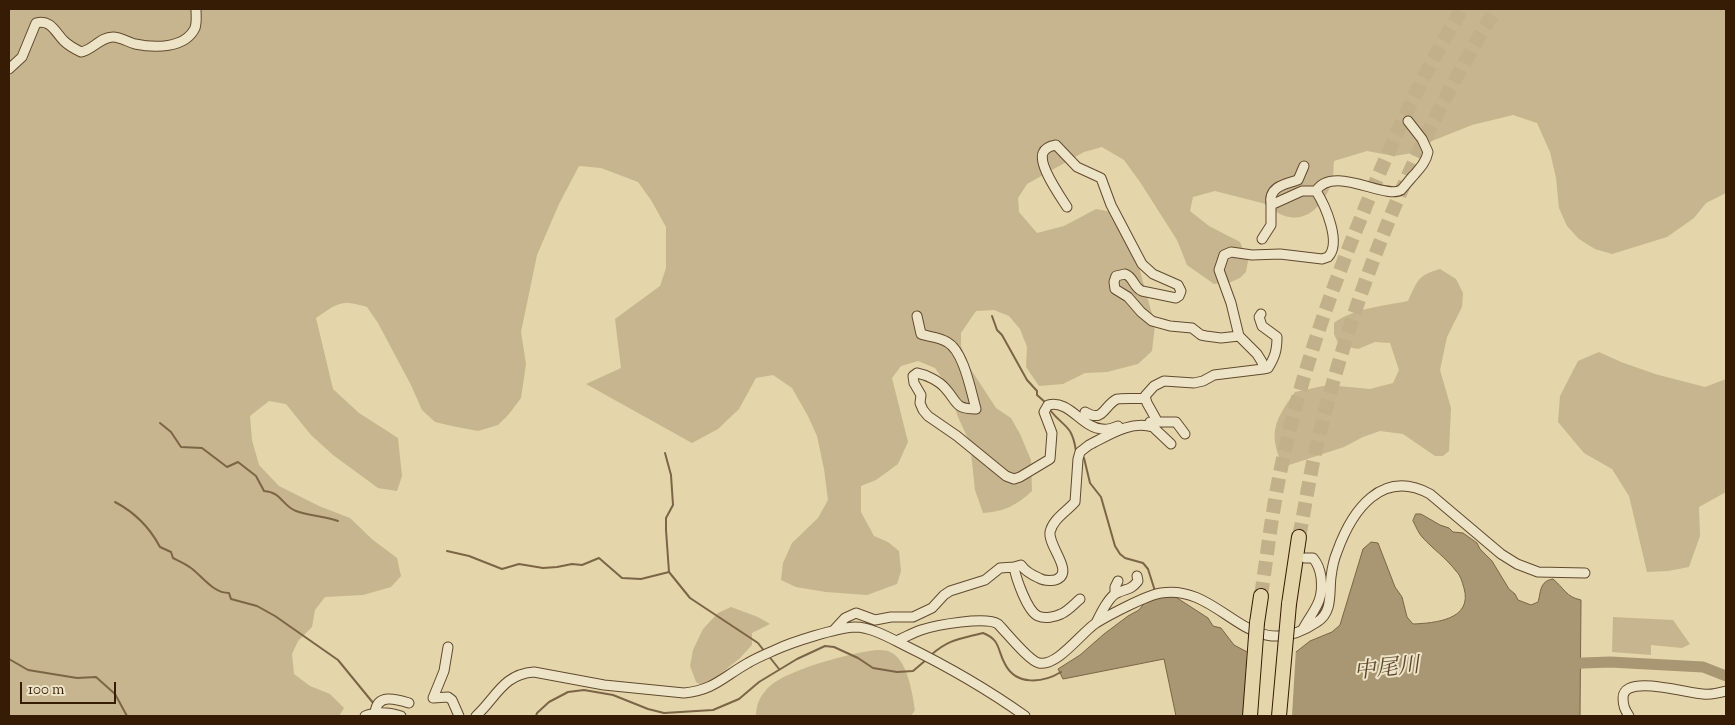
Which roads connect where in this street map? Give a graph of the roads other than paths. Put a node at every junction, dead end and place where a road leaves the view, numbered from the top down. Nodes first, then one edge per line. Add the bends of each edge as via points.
1 (196, 9) edge
2 (9, 69) edge
3 (1408, 121) dead end
4 (1304, 166) dead end
5 (1316, 191) junction
6 (1271, 205) junction
7 (1067, 207) dead end
8 (1262, 238) dead end
9 (1261, 314) dead end
10 (917, 316) dead end
11 (1239, 336) junction
12 (1264, 369) junction
13 (1145, 398) junction
14 (1085, 412) dead end
15 (1154, 424) junction
16 (1185, 434) dead end
17 (1171, 444) dead end
18 (1299, 537) tunnel mouth
19 (1305, 558) dead end
20 (1014, 567) junction
21 (1585, 573) dead end
22 (1118, 581) dead end
23 (1115, 593) junction
24 (1261, 596) tunnel mouth
25 (1080, 599) dead end
26 (1138, 601) junction
27 (1096, 623) junction
28 (1302, 630) junction
29 (833, 631) junction
30 (896, 640) junction
31 (448, 647) dead end
32 (1726, 691) edge
33 (409, 703) dead end
34 (376, 709) junction
35 (365, 716) edge
36 (401, 716) edge
37 (459, 716) edge
38 (476, 716) edge
39 (1025, 716) edge
40 (1250, 716) edge
41 (1280, 716) edge
42 (1629, 716) edge

1 - 2 street via 196,26 192,34 181,42 164,46 134,44 113,37 84,52 65,43 48,24 43,21 36,23 22,57
3 - 5 street via 1428,152 1424,163 1400,190 1392,192 1366,185 1327,182
4 - 6 street via 1298,180 1282,184 1272,194
5 - 6 street via 1302,191
5 - 11 street via 1327,212 1332,233 1333,248 1328,257 1260,256 1231,252 1221,260 1219,270
6 - 8 street via 1271,225
7 - 11 street via 1047,175 1042,158 1043,152 1056,145 1077,167 1101,178 1111,205 1142,264 1152,274 1178,285 1181,291 1176,298 1142,291 1125,274 1116,276 1115,289 1152,321 1192,328 1206,336
9 - 12 street via 1262,326 1277,337 1277,352 1268,368
10 - 15 street via 921,334 949,342 954,349 976,409 962,408 945,388 917,373 913,376 923,410 1006,476 1020,477 1050,459 1052,433 1044,412 1048,405 1065,408 1091,426 1104,430 1139,421
11 - 12 street via 1257,354
12 - 13 street via 1214,375 1194,383 1164,381 1154,386
13 - 14 street via 1118,399 1098,416 1092,417
13 - 15 street via 1156,419
15 - 16 street via 1176,422
15 - 17 street
15 - 20 street via 1122,429 1080,452 1074,502 1054,522 1050,534 1063,566 1061,576 1041,580 1021,565
18 - 41 highway, bridge via 1289,604
19 - 28 street via 1314,558 1318,563 1322,587 1321,598
20 - 25 street via 1019,586 1037,616 1060,615
20 - 29 street via 1000,568 985,580 950,591 932,608 913,617 875,620 856,613 845,618
21 - 28 street via 1538,572 1517,564 1430,494 1412,486 1390,486 1374,495 1358,512 1337,552 1326,613 1318,622
22 - 23 street
23 - 26 street via 1132,588 1137,578
23 - 27 street
24 - 40 highway, bridge
26 - 27 street
26 - 28 street via 1155,594 1179,592 1209,603 1258,634 1284,636
27 - 30 street via 1046,663 1030,658 994,621 981,620 921,630
29 - 30 street via 856,627
29 - 38 street via 757,658 709,688 695,692 604,685 524,673 500,688
30 - 39 street via 977,684
31 - 37 street via 444,671 432,698 448,697
32 - 42 street via 1702,694 1654,686 1632,688 1623,695 1624,708
33 - 34 street via 390,698
34 - 35 street
34 - 36 street

